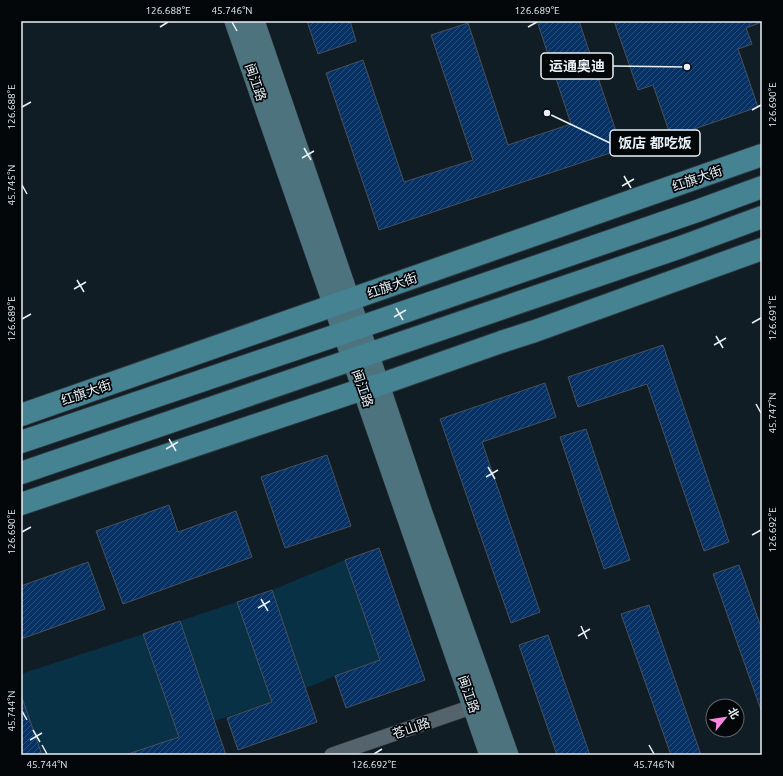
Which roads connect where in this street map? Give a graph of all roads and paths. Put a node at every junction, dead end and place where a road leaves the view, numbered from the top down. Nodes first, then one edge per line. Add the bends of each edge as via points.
1 (235, 21) edge
2 (254, 21) edge
3 (762, 155) edge
4 (762, 187) edge
5 (762, 217) edge
6 (762, 249) edge
7 (342, 303) junction
8 (351, 330) junction
9 (360, 357) junction
10 (371, 387) junction
11 (21, 415) edge
12 (21, 442) edge
13 (21, 473) edge
14 (21, 504) edge
15 (481, 704) junction
16 (332, 755) edge
17 (490, 755) edge
18 (508, 755) edge

1 - 7 main road, 闽江路
2 - 7 main road, 闽江路
3 - 7 main road, 红旗大街
4 - 8 main road, 红旗大街 via 697,212
5 - 9 main road
6 - 10 main road
7 - 8 main road, 闽江路
7 - 11 main road, 红旗大街
8 - 9 main road, 闽江路
8 - 12 main road, 红旗大街
9 - 10 main road, 闽江路
9 - 13 main road
10 - 14 main road
10 - 15 main road, 闽江路
15 - 16 street, 苍山路
15 - 17 main road, 闽江路
15 - 18 main road, 闽江路

